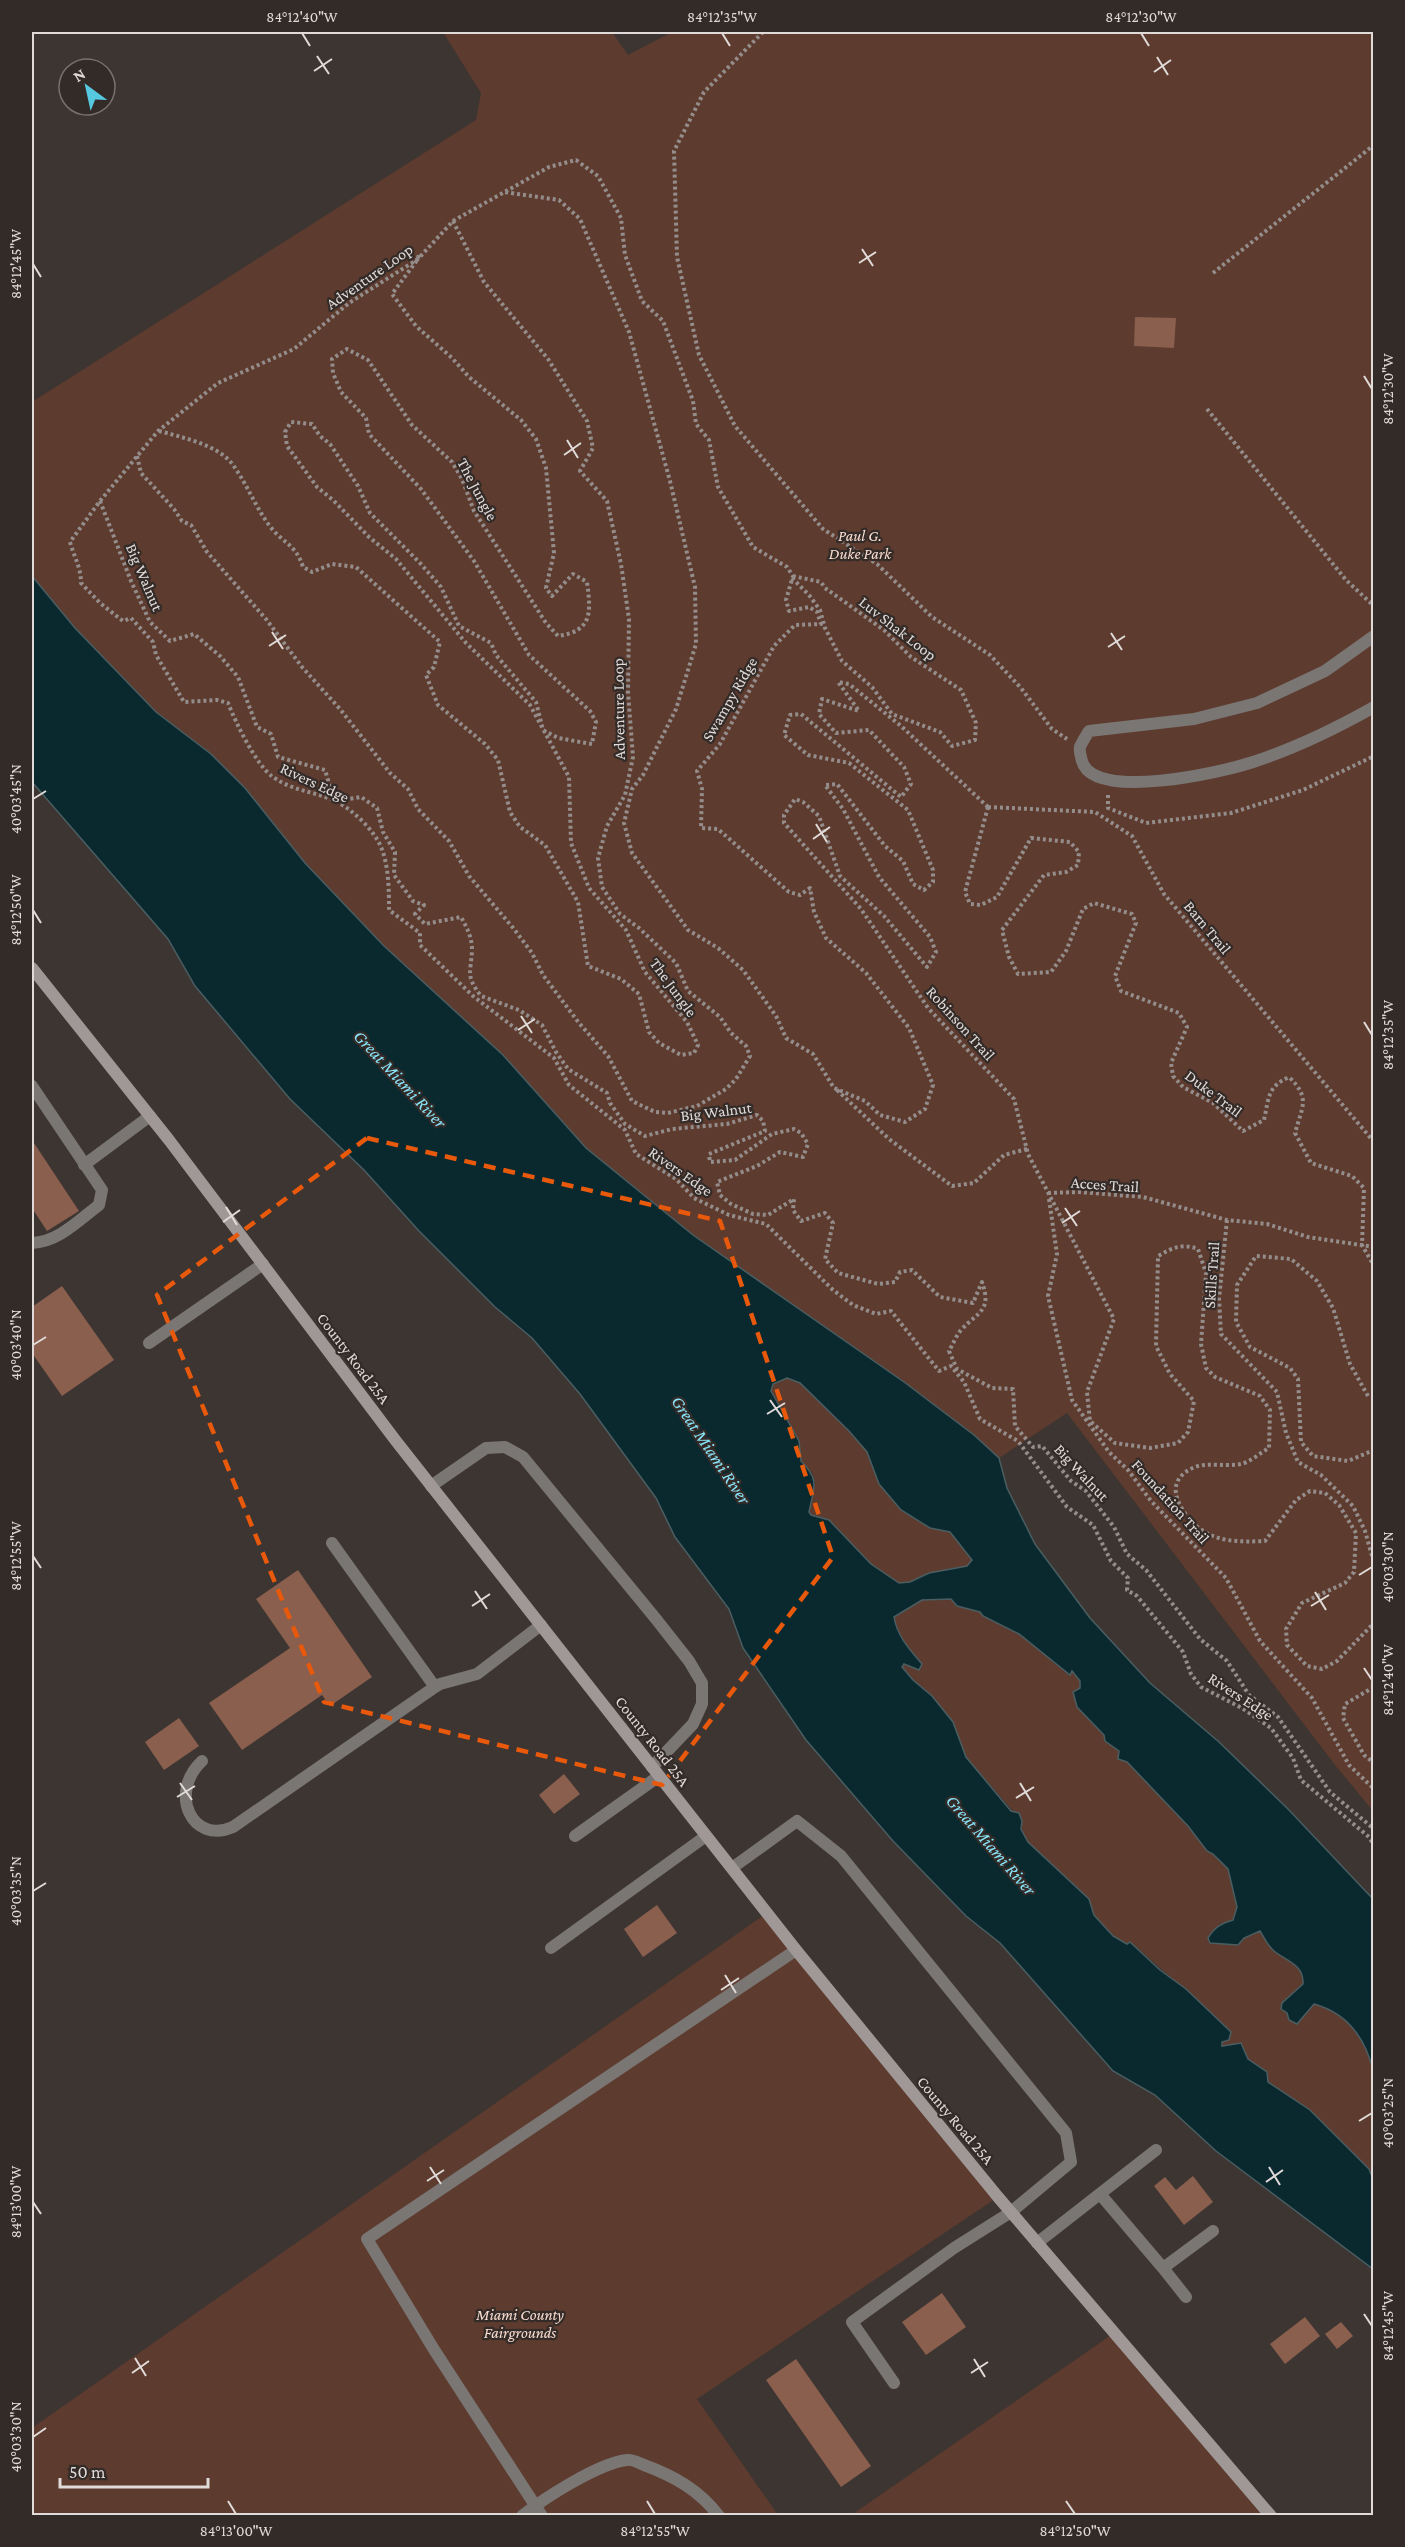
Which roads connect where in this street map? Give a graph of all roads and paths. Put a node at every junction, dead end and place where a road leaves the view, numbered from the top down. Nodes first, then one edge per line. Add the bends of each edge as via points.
1 (763, 32) edge
2 (1374, 144) edge
3 (504, 192) junction
4 (453, 221) junction
5 (419, 253) dead end
6 (418, 259) junction
7 (1213, 273) dead end
8 (1207, 409) dead end
9 (158, 431) junction
10 (137, 456) junction
11 (100, 501) junction
12 (70, 542) joint
13 (793, 577) junction
14 (1374, 606) edge
15 (1374, 636) edge
16 (1374, 707) edge
17 (543, 730) junction
18 (1080, 748) junction
19 (1374, 756) edge
20 (1109, 781) junction
21 (988, 807) junction
22 (32, 968) edge
23 (32, 1086) edge
24 (834, 1088) junction
25 (150, 1116) junction
26 (1374, 1143) edge
27 (1026, 1147) junction
28 (84, 1165) junction
29 (1048, 1193) junction
30 (1227, 1220) junction
31 (32, 1243) edge
32 (1362, 1245) junction
33 (1374, 1247) edge
34 (262, 1264) junction
35 (1374, 1266) edge
36 (149, 1342) dead end
37 (1374, 1396) edge
38 (1374, 1450) edge
39 (431, 1486) junction
40 (332, 1543) dead end
41 (1374, 1563) edge
42 (1374, 1623) edge
43 (541, 1625) junction
44 (435, 1687) junction
45 (1374, 1688) edge
46 (202, 1761) dead end
47 (1374, 1763) edge
48 (656, 1771) junction
49 (1374, 1789) edge
50 (1374, 1829) edge
51 (575, 1836) dead end
52 (706, 1836) junction
53 (1374, 1845) edge
54 (732, 1868) junction
55 (551, 1948) dead end
56 (796, 1950) junction
57 (1156, 2150) dead end
58 (1100, 2194) junction
59 (1011, 2212) junction
60 (1213, 2231) dead end
61 (1037, 2242) junction
62 (1163, 2268) junction
63 (1186, 2297) dead end
64 (894, 2383) dead end
65 (538, 2510) edge
66 (522, 2516) edge
67 (719, 2516) edge
68 (1271, 2516) edge

1 - 18 path via 704,92 674,152 677,257 699,355 735,426 824,529 877,564 932,617 990,655 1052,729
2 - 7 path
3 - 4 path
3 - 13 path via 549,167 576,159 598,176 621,218 625,255 642,301 663,321 693,401 696,424 709,440 718,487 753,547 787,567
3 - 24 path via 558,200 580,219 629,332 695,587 696,644 676,709 632,789 624,823 632,853 688,930 718,948 743,970 776,1016 786,1038 813,1054
4 - 6 path, Adventure Loop
4 - 10 path, Adventure Loop via 484,282 548,358 587,421 593,448 580,471 607,501 629,619 628,692 633,757 625,795 607,826 598,858 602,887 620,914 676,963 688,991 720,1017 746,1046 750,1056 726,1089 697,1106 668,1113 655,1112 632,1101 608,1056 543,975 514,929 469,876 449,841 207,552 191,525 182,521 141,473
5 - 6 path, The Jungle
6 - 9 path, Adventure Loop via 349,303 294,349 219,382
6 - 17 path, The Jungle via 392,294 416,326 521,420 536,439 546,468 554,553 546,588 552,596 573,574 587,582 590,608 586,623 572,634 558,636 546,623 474,510 452,462 412,425 368,360 347,349 332,359 333,373 341,392 366,418 369,434 421,489 474,561 529,655 590,711 596,722 592,744 558,738
8 - 14 path via 1346,580
9 - 10 path, Adventure Loop
9 - 17 path, The Jungle via 200,442 232,463 266,521 298,553 303,567 312,572 332,564 356,567 440,642 434,667 426,675 438,705 498,760 510,812 520,827 545,844 578,902 588,966 621,979 639,994 649,1032 659,1043 681,1055 694,1053 698,1045 687,1022 645,972 626,930 589,888 572,843 569,777
10 - 11 path, Adventure Loop
11 - 12 path, Adventure Loop
11 - 50 path, Big Walnut via 150,622 170,641 194,634 220,656 238,677 257,727 271,734 278,758 324,770 332,793 342,800 361,797 377,808 383,832 395,852 394,876 413,901 424,905 416,914 425,924 462,917 470,933 469,970 481,996 519,1010 542,1025 568,1069 607,1093 625,1124 645,1136 672,1129 727,1124 757,1115 763,1121 765,1131 709,1154 710,1162 735,1160 772,1134 794,1129 808,1144 803,1158 780,1152 717,1182 720,1195 753,1214 768,1215 794,1198 793,1210 801,1221 825,1213 833,1223 825,1259 838,1273 878,1284 895,1282 900,1272 912,1270 940,1297 973,1303 982,1282 987,1296 983,1311 960,1332 949,1351 957,1369 992,1388 1013,1389 1015,1426 1033,1446 1042,1446 1071,1481 1086,1491 1114,1527 1127,1554 1146,1570 1200,1639 1227,1661 1249,1695 1278,1718 1330,1792
12 - 53 path, Rivers Edge via 81,583 123,621 131,618 153,642 156,655 184,702 228,703 239,732 271,776 296,790 336,802 362,821 381,847 389,910 420,933 420,945 473,996 554,1058 569,1085 625,1130 636,1154 676,1179 694,1198 729,1215 766,1224 833,1290 853,1305 876,1314 891,1311 939,1371 951,1366 964,1382 980,1419 1018,1441 1067,1508 1093,1525 1111,1561 1128,1578 1127,1590 1137,1596 1183,1652 1201,1687 1271,1728 1293,1758 1301,1780
13 - 13 path, Luv Shak Loop via 821,582 884,630 911,657 961,690 976,723 975,740 952,746 940,732 892,714 872,687 842,661 820,610
13 - 24 path, Swampy Ridge via 786,600 789,611 809,607 818,612 821,624 795,625 774,646 720,744 697,771 702,789 701,828 718,829 789,892 800,895 810,888 814,912 826,938 866,973 909,1028 933,1085 925,1109 904,1122 880,1115 865,1101
15 - 18 lane via 1325,671 1257,703 1194,719 1089,731
16 - 20 lane via 1326,734 1252,762 1172,780
17 - 17 path, The Jungle via 530,705 466,643 396,559 317,487 287,446 285,432 291,422 312,424 330,444 358,486 370,513 441,587 459,626 491,643 496,655 536,702
18 - 20 lane via 1082,763 1090,774
19 - 20 path via 1303,790 1231,813 1146,823 1108,808
21 - 26 path, Barn Trail via 1095,812 1132,836 1164,894
21 - 27 path, Robinson Trail via 901,726 849,684 838,682 859,711 822,699 819,714 836,733 869,730 904,767 911,784 900,797 801,714 790,715 784,735 808,755 849,763 908,810 933,870 933,882 924,890 913,884 903,861 885,846 837,784 825,785 843,809 879,877 930,937 936,952 927,967 884,916 840,876 819,816 795,799 784,814 784,823 861,909 928,1008 1014,1099
21 - 32 path, Duke Trail via 965,892 970,904 981,905 997,897 1031,838 1070,842 1079,852 1078,865 1066,872 1044,875 1002,930 1018,974 1051,972 1066,951 1083,909 1094,903 1132,914 1136,923 1115,976 1121,991 1179,1013 1187,1027 1171,1063 1173,1076 1213,1103 1243,1131 1264,1120 1270,1090 1289,1077 1305,1098 1295,1133 1311,1163 1352,1176 1364,1188
22 - 25 main road, County Road 25A
23 - 28 lane
24 - 27 path via 889,1139 952,1186 974,1183 1004,1155
25 - 28 lane
25 - 34 main road, County Road 25A
27 - 29 path, Robinson Trail
28 - 31 lane via 102,1190 99,1205 59,1236
29 - 30 path, Acces Trail via 1143,1197
29 - 42 path, Robinson Trail via 1114,1319 1087,1392 1090,1421 1116,1443 1150,1448 1178,1443 1188,1432 1194,1401 1170,1374 1156,1346 1158,1256 1187,1245 1198,1250 1206,1274 1201,1344 1206,1368 1215,1377 1260,1396 1270,1410 1269,1448 1242,1464 1196,1467 1180,1477 1175,1490 1179,1507 1199,1529 1230,1542 1265,1541 1296,1500 1310,1491 1326,1493 1339,1504 1356,1533 1354,1572 1345,1583 1302,1603 1286,1629 1287,1645 1307,1666 1322,1669 1337,1661
29 - 49 path, Foundation Trail via 1058,1254 1048,1296 1072,1400 1151,1501 1226,1578 1260,1641 1312,1698 1349,1765
30 - 32 path, Acces Trail via 1267,1224 1308,1237
30 - 41 path, Skills Trail via 1219,1299 1221,1334 1277,1392 1286,1433 1298,1462 1321,1475 1353,1506
32 - 33 path, Acces Trail
32 - 35 path
34 - 36 lane
34 - 39 main road, County Road 25A
37 - 38 path via 1368,1396 1350,1364 1333,1308 1317,1281 1291,1259 1256,1256 1237,1285 1236,1322 1250,1347 1290,1368 1298,1379 1301,1442 1313,1456 1348,1461
39 - 43 main road, County Road 25A
39 - 48 lane via 486,1448 505,1447 523,1457 656,1618 702,1683 702,1704 693,1724
40 - 44 lane
43 - 44 lane via 477,1674
43 - 48 main road, County Road 25A
44 - 46 lane via 222,1832 205,1827 190,1816 185,1801 186,1782
45 - 47 path via 1345,1704 1343,1718 1364,1755
48 - 51 lane
48 - 52 main road, County Road 25A
52 - 54 main road, County Road 25A
52 - 55 lane
54 - 56 main road, County Road 25A
54 - 59 lane via 797,1821 841,1856 1051,2114 1066,2133 1071,2162
56 - 59 main road, County Road 25A
56 - 65 lane via 367,2239
57 - 58 lane
58 - 61 lane
58 - 62 lane
59 - 61 main road, County Road 25A
59 - 64 lane via 852,2322
60 - 62 lane
61 - 68 main road, County Road 25A
62 - 63 lane
65 - 66 lane
65 - 67 lane via 586,2475 628,2459 673,2475

